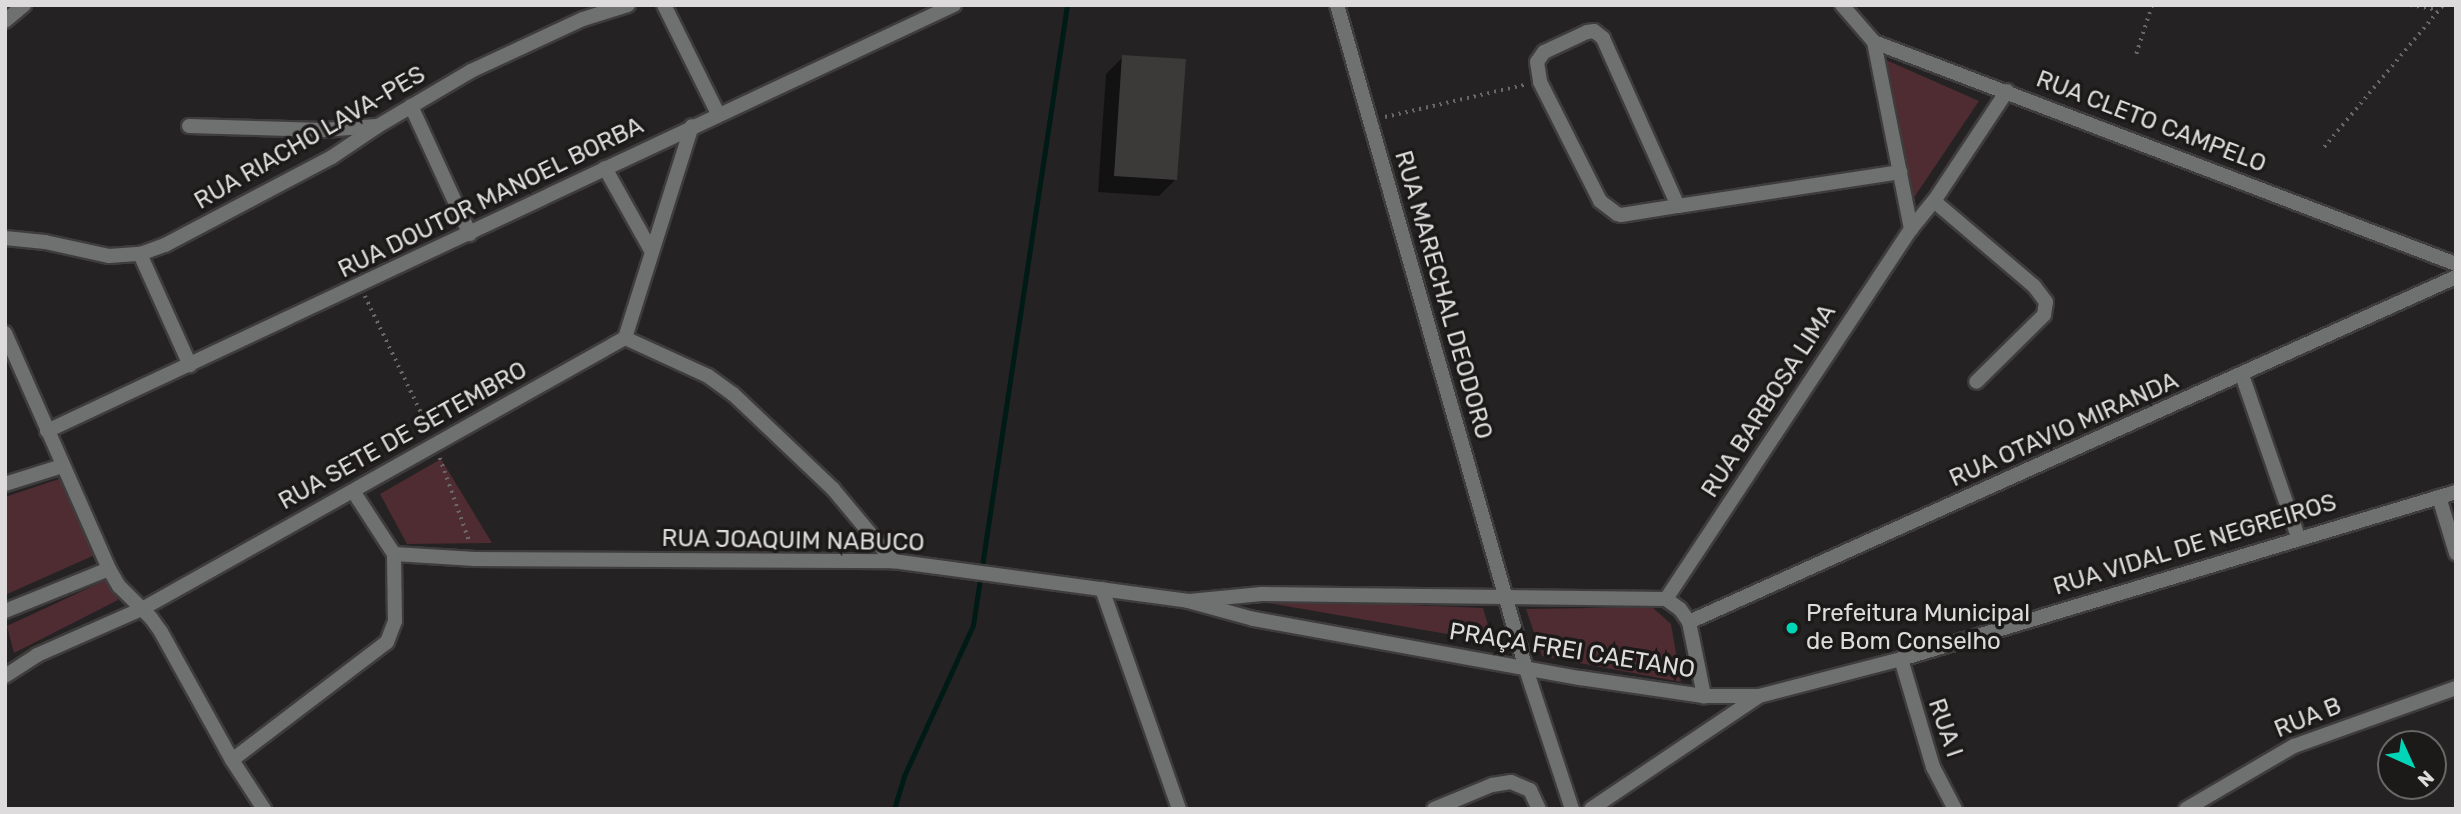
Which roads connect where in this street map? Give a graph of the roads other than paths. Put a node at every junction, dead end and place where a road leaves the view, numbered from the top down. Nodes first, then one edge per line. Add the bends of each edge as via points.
1 (24, 5) edge
2 (628, 5) edge
3 (664, 5) edge
4 (954, 5) edge
5 (1336, 5) edge
6 (1842, 5) edge
7 (5, 21) edge
8 (1874, 42) junction
9 (2007, 91) junction
10 (411, 106) junction
11 (718, 114) junction
12 (377, 125) junction
13 (190, 126) dead end
14 (692, 126) junction
15 (605, 168) junction
16 (1900, 172) junction
17 (1934, 201) junction
18 (1678, 206) junction
19 (1911, 229) junction
20 (470, 234) junction
21 (5, 237) edge
22 (652, 252) junction
23 (140, 254) junction
24 (2456, 264) edge
25 (2456, 276) edge
26 (5, 333) edge
27 (625, 338) junction
28 (190, 365) junction
29 (2242, 375) junction
30 (1976, 382) dead end
31 (47, 431) junction
32 (62, 466) junction
33 (5, 484) edge
34 (353, 491) junction
35 (2456, 492) edge
36 (2439, 497) junction
37 (2298, 537) junction
38 (2456, 553) edge
39 (394, 554) junction
40 (893, 561) junction
41 (108, 569) junction
42 (1102, 589) junction
43 (1507, 597) junction
44 (1666, 599) junction
45 (1188, 601) junction
46 (142, 609) junction
47 (5, 611) edge
48 (1689, 622) junction
49 (1900, 659) junction
50 (1526, 669) junction
51 (5, 676) edge
52 (2456, 688) edge
53 (1704, 696) junction
54 (1759, 696) junction
55 (232, 760) junction
56 (263, 808) edge
57 (1179, 809) edge
58 (1434, 809) edge
59 (1539, 809) edge
60 (1572, 809) edge
61 (1591, 809) edge
62 (1955, 809) edge
63 (2186, 809) edge

1 - 7 street
2 - 10 street, RUA RIACHO LAVA-PES via 519,46
3 - 11 street
4 - 11 street, RUA DOUTOR MANOEL BORBA
5 - 43 street, RUA MARECHAL DEODORO
6 - 8 street, RUA CLETO CAMPELO
8 - 9 street, RUA CLETO CAMPELO
8 - 16 street
9 - 17 street, RUA BARBOSA LIMA
9 - 24 street, RUA CLETO CAMPELO
10 - 12 street, RUA RIACHO LAVA-PES
10 - 20 street
11 - 14 street, RUA DOUTOR MANOEL BORBA
12 - 13 street via 323,130
12 - 23 street, RUA RIACHO LAVA-PES via 332,157 226,215
14 - 15 street, RUA DOUTOR MANOEL BORBA
14 - 22 street
15 - 20 street, RUA DOUTOR MANOEL BORBA
15 - 22 street
16 - 18 street
16 - 19 street
17 - 19 street, RUA BARBOSA LIMA
17 - 30 street via 2034,286 2046,302 2044,315
18 - 18 street via 1621,215 1606,207 1540,82 1537,62 1544,52 1587,32 1599,34 1606,42
19 - 44 street, RUA BARBOSA LIMA
20 - 28 street, RUA DOUTOR MANOEL BORBA
21 - 23 street, RUA RIACHO LAVA-PES via 109,256
22 - 27 street
23 - 28 street
25 - 29 street, RUA OTAVIO MIRANDA
26 - 31 street
27 - 34 street, RUA SETE DE SETEMBRO
27 - 40 street via 708,376 733,394 833,489
28 - 31 street, RUA DOUTOR MANOEL BORBA
29 - 37 street
29 - 48 street, RUA OTAVIO MIRANDA
31 - 32 street
32 - 33 street
32 - 41 street
34 - 39 street
34 - 46 street, RUA SETE DE SETEMBRO
35 - 36 street, RUA VIDAL DE NEGREIROS
36 - 37 street, RUA VIDAL DE NEGREIROS
36 - 38 street
37 - 49 street, RUA VIDAL DE NEGREIROS
39 - 40 street, RUA JOAQUIM NABUCO via 475,559
39 - 55 street via 395,621 387,642
40 - 42 street, RUA JOAQUIM NABUCO
41 - 46 street
41 - 47 street
42 - 45 street, RUA JOAQUIM NABUCO
42 - 57 street
43 - 44 street, PRAÇA FREI CAETANO
43 - 45 street, PRAÇA FREI CAETANO via 1262,594
43 - 50 street, RUA MARECHAL DEODORO
44 - 48 street, PRAÇA FREI CAETANO
45 - 50 street, PRAÇA FREI CAETANO via 1254,619
46 - 51 street, RUA SETE DE SETEMBRO via 37,655
46 - 55 street via 161,632
48 - 53 street, PRAÇA FREI CAETANO
49 - 54 street, RUA VIDAL DE NEGREIROS
49 - 62 street, RUA I via 1933,766
50 - 53 street, PRAÇA FREI CAETANO
50 - 60 street, RUA MARECHAL DEODORO
52 - 63 street, RUA B via 2294,746
53 - 54 street, RUA VIDAL DE NEGREIROS
54 - 61 street
55 - 56 street
58 - 59 street via 1511,782 1530,790

